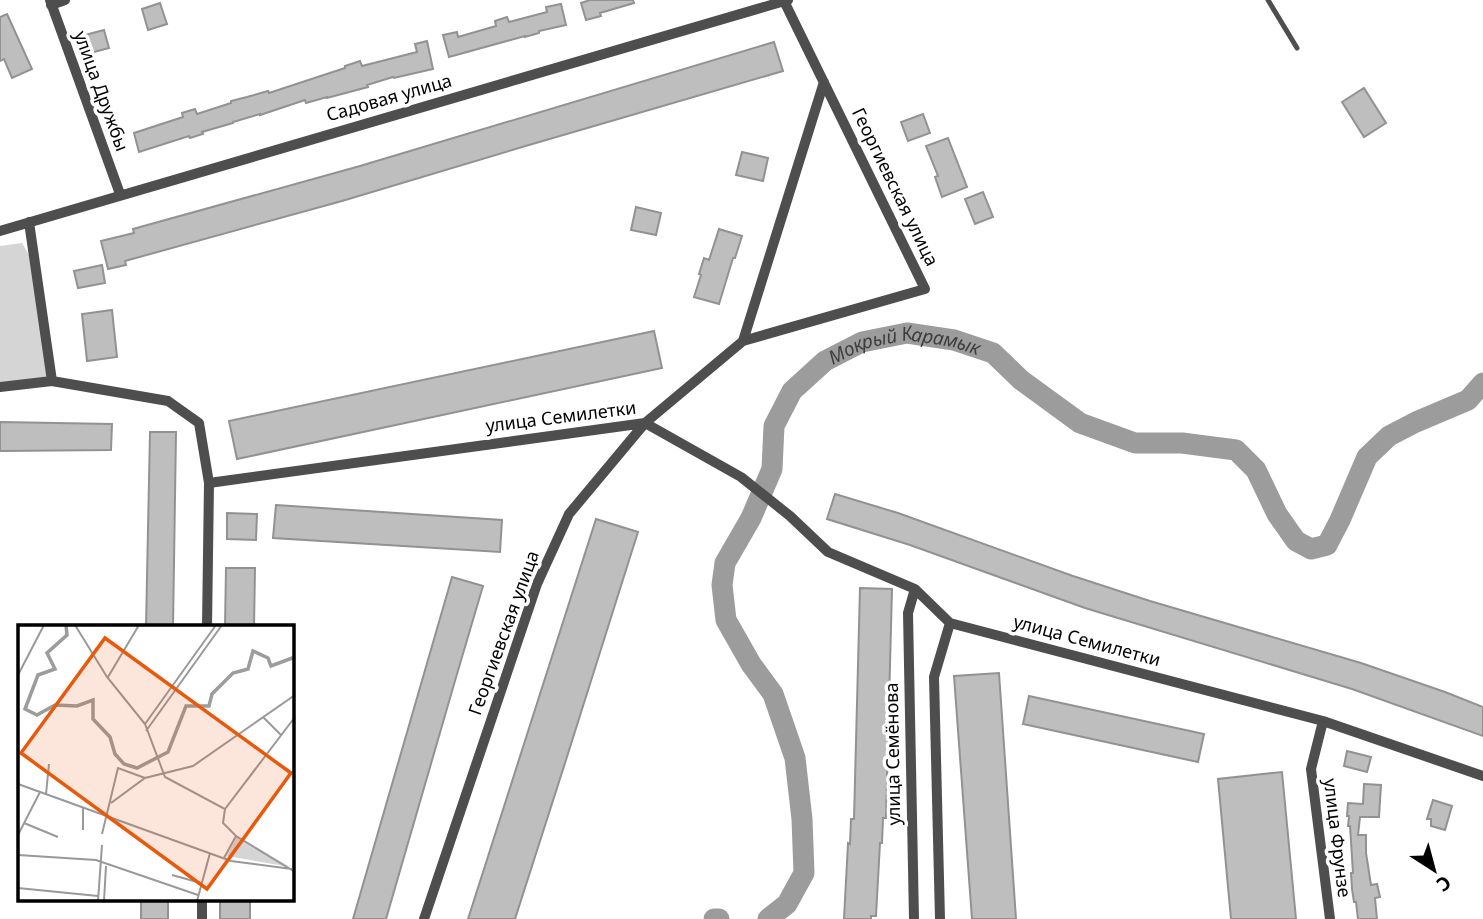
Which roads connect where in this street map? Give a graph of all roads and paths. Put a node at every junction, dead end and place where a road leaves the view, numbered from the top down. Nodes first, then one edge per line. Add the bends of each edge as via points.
1 (65, 0) edge
2 (785, 0) edge
3 (1268, 0) edge
4 (51, 2) edge
5 (1297, 48) dead end
6 (824, 82) junction
7 (120, 194) junction
8 (29, 222) junction
9 (0, 230) edge
10 (743, 341) junction
11 (52, 381) junction
12 (0, 387) edge
13 (645, 423) junction
14 (209, 483) junction
15 (915, 589) junction
16 (950, 623) junction
17 (207, 625) edge
18 (1323, 721) junction
19 (1483, 776) edge
20 (424, 919) edge
21 (914, 919) edge
22 (940, 919) edge
23 (1330, 919) edge

1 - 4 street
2 - 6 street, Георгиевская улица
2 - 7 street, Садовая улица
3 - 5 lane
4 - 7 street, улица Дружбы
6 - 10 street
6 - 10 street, Георгиевская улица via 925,289
7 - 8 street, Садовая улица
8 - 9 street, Садовая улица
8 - 11 street
10 - 13 street, Георгиевская улица
11 - 12 street
11 - 14 street via 168,401 199,423
13 - 14 street, улица Семилетки
13 - 15 street, улица Семилетки via 741,477 828,552
13 - 20 street, Георгиевская улица via 569,514 537,584
14 - 17 street
15 - 16 street, улица Семилетки
15 - 21 street, улица Семёнова via 908,613
16 - 18 street, улица Семилетки
16 - 22 street via 934,677
18 - 19 street, улица Семилетки
18 - 23 street, улица Фрунзе via 1311,769

